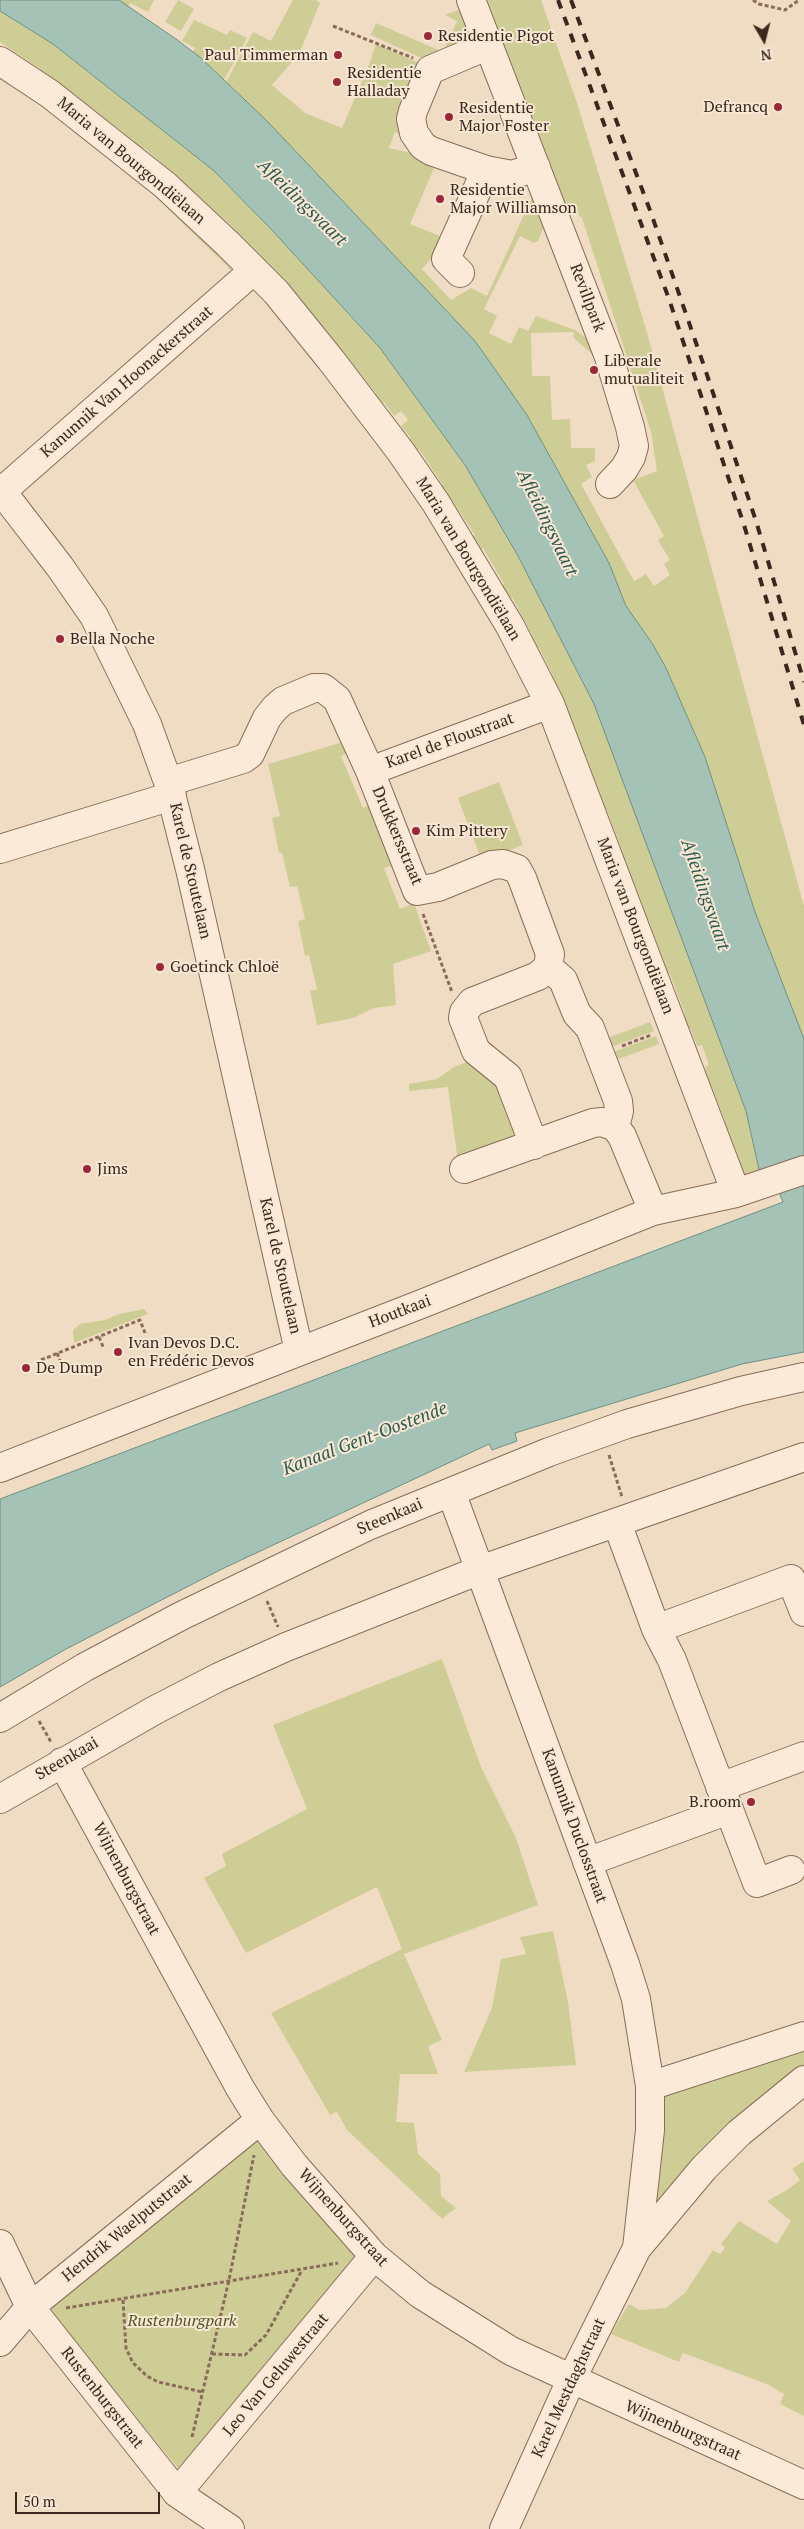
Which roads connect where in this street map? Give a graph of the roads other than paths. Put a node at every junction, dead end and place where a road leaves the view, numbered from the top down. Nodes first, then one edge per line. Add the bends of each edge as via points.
1 (471, 0) edge
2 (489, 45) junction
3 (0, 61) edge
4 (536, 167) junction
5 (486, 170) junction
6 (254, 270) junction
7 (460, 274) dead end
8 (610, 484) dead end
9 (1, 491) edge
10 (550, 704) junction
11 (370, 771) junction
12 (170, 789) junction
13 (0, 849) edge
14 (548, 967) junction
15 (615, 1127) junction
16 (534, 1144) junction
17 (464, 1169) dead end
18 (804, 1170) edge
19 (748, 1190) junction
20 (653, 1211) junction
21 (300, 1351) junction
22 (804, 1377) edge
23 (804, 1457) edge
24 (0, 1468) edge
25 (450, 1492) junction
26 (623, 1521) junction
27 (480, 1570) junction
28 (804, 1612) edge
29 (656, 1628) junction
30 (0, 1718) edge
31 (804, 1756) edge
32 (62, 1762) junction
33 (724, 1798) junction
34 (0, 1799) edge
35 (587, 1862) junction
36 (791, 1870) dead end
37 (804, 2036) edge
38 (804, 2080) edge
39 (650, 2086) junction
40 (260, 2120) junction
41 (0, 2244) edge
42 (638, 2248) junction
43 (374, 2256) junction
44 (30, 2308) junction
45 (0, 2342) edge
46 (571, 2380) junction
47 (804, 2486) edge
48 (177, 2493) junction
49 (230, 2529) edge
50 (504, 2529) edge

1 - 2 street, Revillpark
2 - 4 street, Revillpark
2 - 5 street via 434,67 427,75 412,119 414,133 423,146
3 - 6 street, Maria van Bourgondiëlaan via 50,94 165,185
4 - 5 street via 512,175
4 - 8 street, Revillpark via 609,357 633,436 632,457
5 - 7 street via 446,259
6 - 9 street, Kanunnik Van Hoonackerstraat
6 - 10 street, Maria van Bourgondiëlaan via 276,292 401,452 465,549
9 - 12 street, Karel de Stoutelaan via 60,566 94,616 147,724
10 - 11 street, Karel de Floustraat
10 - 19 street, Maria van Bourgondiëlaan via 673,1027
11 - 12 street, Karel de Floustraat via 337,699 323,688 314,688 279,704 267,718 250,754 243,759
11 - 14 street, Drukkersstraat via 417,891 438,887 492,865 503,864 517,869 550,954
12 - 13 street, Karel de Floustraat
12 - 21 street, Karel de Stoutelaan
14 - 15 street via 563,980 578,1014 590,1028 618,1101
14 - 16 street via 538,976 472,1002 464,1012 464,1026 472,1047 508,1077
15 - 16 street via 602,1122 593,1123
15 - 20 street via 622,1136
16 - 17 street
18 - 19 street, Houtkaai
19 - 20 street, Houtkaai
20 - 21 street, Houtkaai
21 - 24 street, Houtkaai
22 - 25 street, Steenkaai via 740,1391 627,1424
23 - 26 street, Steenkaai
25 - 27 street, Kanunnik Duclosstraat
25 - 30 street, Steenkaai via 361,1529 181,1616
26 - 27 street, Steenkaai
26 - 29 street
27 - 32 street, Steenkaai via 219,1677
27 - 35 street, Kanunnik Duclosstraat
28 - 29 street via 791,1579
29 - 33 street via 672,1660
31 - 33 street
32 - 34 street, Steenkaai
32 - 40 street, Wijnenburgstraat via 207,2031
33 - 35 street
33 - 36 street via 756,1883
35 - 39 street, Kanunnik Duclosstraat via 636,1999
37 - 39 street
38 - 42 street, Karel Mestdaghstraat via 739,2132 704,2168
39 - 42 street, Karel Mestdaghstraat via 650,2130
40 - 43 street, Wijnenburgstraat via 294,2165
40 - 44 street, Hendrik Waelputstraat
41 - 44 street, Rustenburgstraat
42 - 46 street, Karel Mestdaghstraat
43 - 46 street, Wijnenburgstraat via 420,2294 480,2333
43 - 48 street, Leo Van Geluwestraat
44 - 45 street, Hendrik Waelputstraat
44 - 48 street, Rustenburgstraat
46 - 47 street, Wijnenburgstraat
46 - 50 street, Karel Mestdaghstraat
48 - 49 street, Rustenburgstraat

